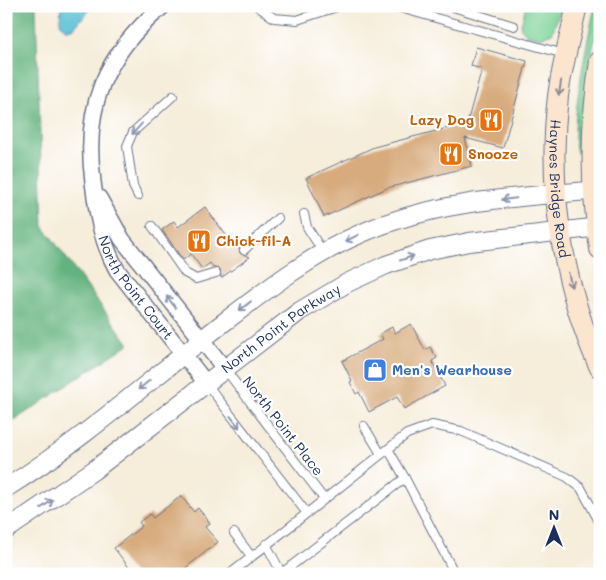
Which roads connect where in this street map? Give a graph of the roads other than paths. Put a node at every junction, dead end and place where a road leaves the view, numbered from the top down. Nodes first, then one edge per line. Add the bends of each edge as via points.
1 (163, 6) edge
2 (257, 6) edge
3 (340, 6) edge
4 (393, 6) edge
5 (450, 6) edge
6 (576, 6) edge
7 (514, 26) dead end
8 (565, 55) junction
9 (600, 61) edge
10 (173, 96) dead end
11 (93, 182) junction
12 (596, 190) edge
13 (557, 194) junction
14 (138, 196) dead end
15 (304, 214) dead end
16 (278, 218) dead end
17 (152, 226) dead end
18 (598, 227) edge
19 (561, 232) junction
20 (600, 249) edge
21 (244, 250) dead end
22 (323, 252) junction
23 (216, 273) dead end
24 (201, 340) junction
25 (183, 355) junction
26 (224, 368) junction
27 (600, 368) edge
28 (206, 383) junction
29 (364, 426) dead end
30 (384, 451) junction
31 (405, 478) junction
32 (6, 488) edge
33 (324, 499) junction
34 (306, 512) junction
35 (600, 524) edge
36 (6, 530) edge
37 (234, 533) dead end
38 (266, 544) junction
39 (251, 556) junction
40 (282, 573) edge
41 (230, 574) edge
42 (455, 574) edge

1 - 11 street, North Point Court via 130,37 106,75 96,102 90,137
2 - 3 lane via 274,18 297,20
4 - 8 lane
5 - 7 lane
6 - 8 main road, Haynes Bridge Road
8 -> 13 main road, Haynes Bridge Road via 556,123
9 - 12 main road via 592,121
10 -> 14 lane via 133,132 127,146 133,186
24 -> 11 street, North Point Court via 122,238 103,208
11 - 25 street, North Point Court via 99,230 106,250 117,270
12 - 13 street
12 - 18 main road
13 - 19 main road, Haynes Bridge Road
13 -> 22 street via 434,210 363,232
15 - 22 lane via 307,227
16 - 21 lane
17 - 23 lane via 185,273 196,279
18 - 19 street, North Point Parkway
18 - 20 main road
26 -> 19 street, North Point Parkway via 311,303 386,265 448,246
19 -> 27 main road, Haynes Bridge Road via 572,291
22 -> 24 street via 284,277
24 - 25 street
24 - 26 street, North Point Court
25 - 28 street, North Point Court
25 -> 32 street via 73,442
26 - 28 street, North Point Parkway
26 - 33 lane, North Point Place
28 -> 34 lane
36 -> 28 street, North Point Parkway via 94,470
29 - 30 lane
30 - 31 lane
30 - 33 lane
30 - 35 lane via 407,434 432,425 460,431 567,477 581,488
31 - 40 lane
31 - 42 lane
33 - 34 lane
34 - 38 lane
37 - 39 lane
38 - 39 lane
38 - 40 lane
39 - 41 lane

